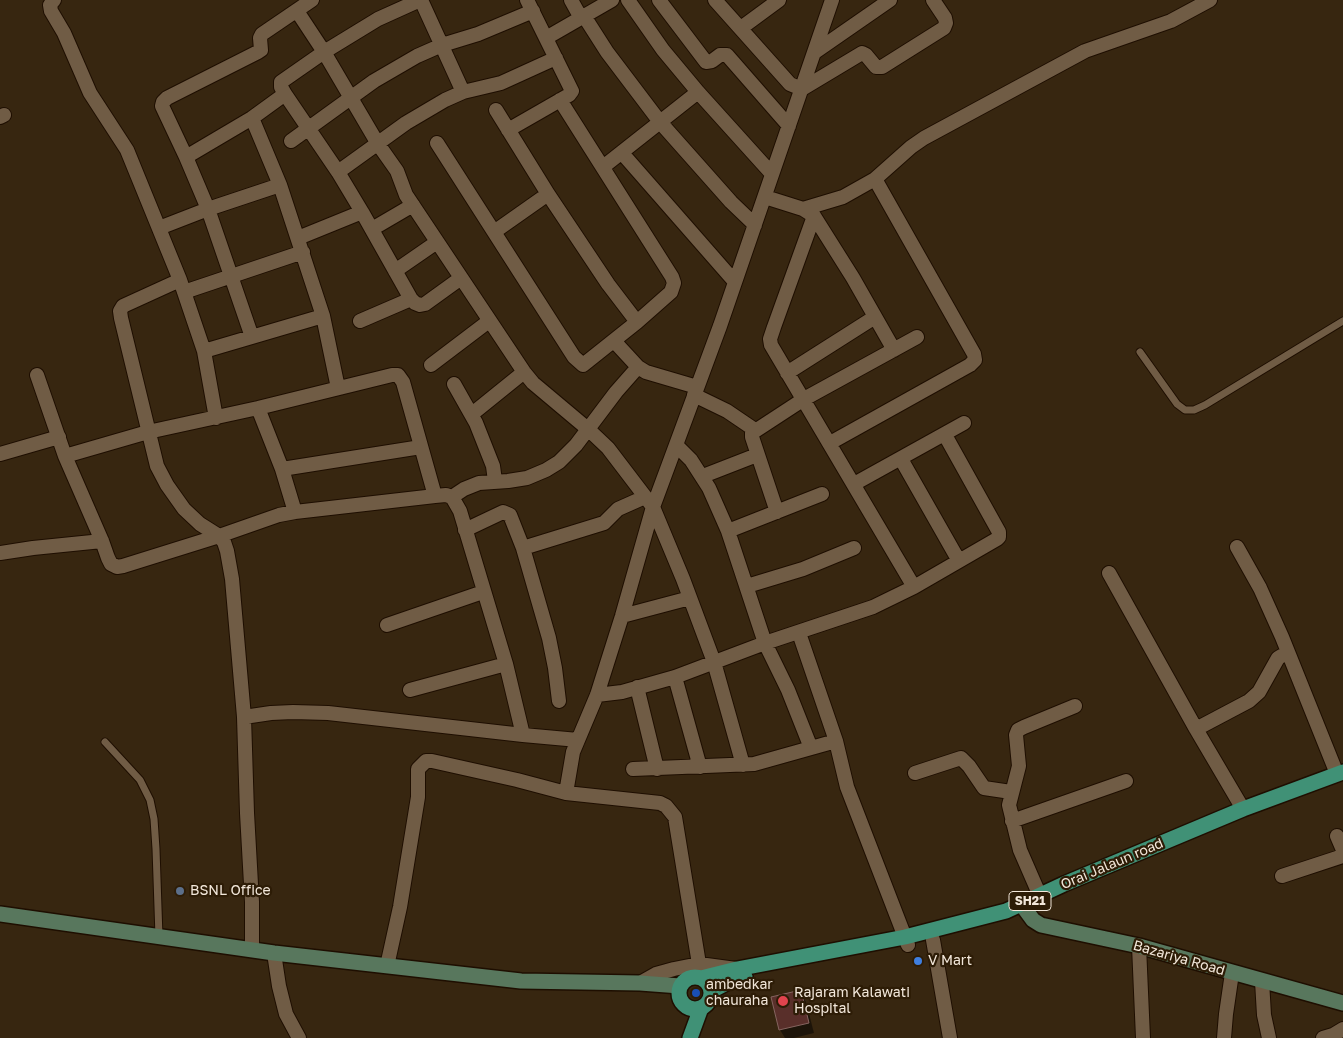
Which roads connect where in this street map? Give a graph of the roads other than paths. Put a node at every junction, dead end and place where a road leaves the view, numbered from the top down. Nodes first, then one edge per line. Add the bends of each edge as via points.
1 (54, 0) edge
2 (312, 0) edge
3 (420, 0) edge
4 (571, 0) edge
5 (612, 0) edge
6 (628, 0) edge
7 (659, 0) edge
8 (715, 0) edge
9 (832, 0) edge
10 (890, 0) edge
11 (1210, 0) edge
12 (774, 2) edge
13 (938, 2) edge
14 (530, 6) edge
15 (297, 11) junction
16 (582, 17) junction
17 (741, 28) junction
18 (546, 38) junction
19 (442, 45) junction
20 (324, 52) junction
21 (815, 52) junction
22 (556, 58) junction
23 (802, 89) junction
24 (463, 92) junction
25 (698, 92) junction
26 (285, 94) junction
27 (352, 98) junction
28 (560, 100) junction
29 (496, 110) dead end
30 (252, 118) junction
31 (660, 122) junction
32 (789, 126) junction
33 (309, 128) junction
34 (508, 130) junction
35 (291, 141) dead end
36 (437, 143) dead end
37 (378, 144) junction
38 (622, 153) junction
39 (186, 157) junction
40 (603, 167) junction
41 (338, 172) junction
42 (772, 174) junction
43 (875, 178) junction
44 (280, 185) junction
45 (548, 194) junction
46 (765, 197) junction
47 (413, 205) junction
48 (208, 209) junction
49 (362, 212) junction
50 (809, 213) junction
51 (755, 224) junction
52 (159, 228) junction
53 (372, 229) junction
54 (494, 232) junction
55 (298, 238) junction
56 (438, 242) junction
57 (303, 252) junction
58 (395, 270) junction
59 (232, 276) junction
60 (461, 278) junction
61 (735, 282) junction
62 (182, 286) junction
63 (411, 299) junction
64 (324, 316) junction
65 (875, 317) junction
66 (360, 320) dead end
67 (488, 320) junction
68 (1343, 321) edge
69 (636, 322) junction
70 (252, 337) junction
71 (917, 337) dead end
72 (614, 341) junction
73 (204, 350) junction
74 (894, 350) junction
75 (1140, 352) dead end
76 (431, 365) dead end
77 (638, 367) junction
78 (524, 372) junction
79 (788, 373) junction
80 (37, 375) dead end
81 (454, 384) dead end
82 (338, 388) junction
83 (696, 391) junction
84 (804, 399) junction
85 (258, 408) junction
86 (472, 414) junction
87 (216, 418) junction
88 (964, 423) dead end
89 (589, 430) junction
90 (755, 430) junction
91 (148, 432) junction
92 (945, 435) junction
93 (59, 437) junction
94 (830, 443) junction
95 (676, 445) junction
96 (421, 446) junction
97 (0, 454) edge
98 (758, 455) junction
99 (65, 456) junction
100 (901, 459) junction
101 (282, 469) junction
102 (703, 476) junction
103 (495, 481) junction
104 (854, 484) junction
105 (822, 494) dead end
106 (435, 496) junction
107 (452, 498) junction
108 (649, 502) junction
109 (295, 512) junction
110 (777, 512) junction
111 (465, 530) junction
112 (728, 532) junction
113 (219, 536) junction
114 (102, 541) junction
115 (1237, 547) dead end
116 (522, 548) junction
117 (854, 548) dead end
118 (0, 553) edge
119 (959, 561) junction
120 (1108, 572) dead end
121 (747, 586) junction
122 (914, 588) junction
123 (483, 592) junction
124 (690, 598) junction
125 (622, 616) junction
126 (387, 625) dead end
127 (800, 633) junction
128 (765, 643) junction
129 (1288, 652) junction
130 (714, 662) junction
131 (506, 664) junction
132 (675, 677) junction
133 (637, 687) junction
134 (410, 690) dead end
135 (597, 694) junction
136 (559, 701) dead end
137 (1075, 706) dead end
138 (244, 717) junction
139 (1196, 729) junction
140 (523, 735) junction
141 (578, 740) junction
142 (836, 741) junction
143 (105, 742) dead end
144 (811, 748) junction
145 (743, 764) junction
146 (700, 767) junction
147 (657, 768) junction
148 (633, 769) dead end
149 (915, 774) dead end
150 (1341, 776) edge
151 (1126, 780) dead end
152 (1012, 792) junction
153 (566, 793) junction
154 (1244, 809) junction
155 (1012, 821) junction
156 (1337, 836) dead end
157 (1343, 850) edge
158 (1343, 856) edge
159 (1282, 876) dead end
160 (1040, 896) junction
161 (1024, 908) junction
162 (0, 914) edge
163 (159, 937) junction
164 (933, 940) junction
165 (906, 941) junction
166 (1139, 946) junction
167 (252, 950) junction
168 (274, 953) junction
169 (387, 966) junction
170 (700, 971) junction
171 (1232, 973) junction
172 (1262, 981) junction
173 (640, 983) junction
174 (680, 986) junction
175 (711, 991) junction
176 (1343, 1003) edge
177 (694, 1008) junction
178 (1343, 1029) edge
179 (299, 1038) edge
180 (681, 1038) edge
181 (690, 1038) edge
182 (950, 1038) edge
183 (1143, 1038) edge
184 (1224, 1038) edge
185 (1269, 1038) edge
186 (1323, 1038) edge

1 - 52 street via 50,5 51,11 90,93 127,150
2 - 15 street
3 - 19 street
3 - 20 street via 378,19
4 - 16 street
5 - 16 street
6 - 25 street
7 - 32 street via 706,62 727,55
8 - 17 street
9 - 21 street
10 - 21 street
11 - 43 street via 1171,21 1084,51 947,124 910,147
12 - 17 street
13 - 23 street via 945,18 944,28 882,67 876,67 862,53
14 - 18 street
14 - 19 street via 478,34
15 - 20 street
15 - 39 street via 262,34 261,50 163,102 163,110
16 - 18 street
16 - 31 street
17 - 23 street via 790,84
18 - 22 street
19 - 24 street
19 - 27 street via 388,72
20 - 26 street via 280,82
20 - 27 street
21 - 23 street
22 - 24 street via 501,83
22 - 28 street via 572,91
23 - 32 street
24 - 37 street via 424,112
25 - 31 street
25 - 42 street
26 - 30 street
26 - 33 street
27 - 33 street
27 - 37 street
28 - 34 street
28 - 40 street
29 - 34 street
30 - 39 street
30 - 44 street
31 - 38 street
31 - 51 street via 731,202
32 - 42 street
33 - 35 street
33 - 41 street
34 - 45 street
36 - 54 street
37 - 41 street
37 - 47 street via 397,171 402,188
38 - 40 street
38 - 61 street
39 - 48 street
40 - 69 street via 674,283 671,292
41 - 49 street
42 - 46 street
43 - 50 street
43 - 94 street via 975,360
44 - 48 street
44 - 55 street
45 - 54 street
45 - 69 street
46 - 50 street
46 - 51 street
47 - 53 street
47 - 56 street
48 - 52 street
48 - 59 street
49 - 53 street
49 - 55 street
50 - 65 street
50 - 79 street via 770,339
51 - 61 street
52 - 62 street
53 - 58 street
54 - 72 street via 579,363 587,363
55 - 57 street
56 - 58 street
56 - 60 street
57 - 59 street
57 - 64 street
58 - 63 street
59 - 62 street
59 - 70 street
60 - 63 street via 425,304 420,305
60 - 67 street
61 - 83 street
62 - 73 street
62 - 91 street via 130,302 120,312
63 - 66 street
64 - 70 street
64 - 82 street
65 - 74 street
65 - 79 street
67 - 76 street
67 - 78 street
68 - 75 lane via 1194,410 1184,410 1178,404
69 - 72 street
70 - 73 street
71 - 74 street
72 - 77 street
73 - 87 street
74 - 84 street
77 - 83 street
77 - 89 street
78 - 86 street
78 - 89 street
79 - 84 street
80 - 93 street
81 - 86 street
82 - 85 street
82 - 96 street via 398,375 404,382
83 - 90 street
83 - 95 street
84 - 90 street
84 - 94 street
85 - 87 street
85 - 101 street
86 - 103 street via 493,466
87 - 91 street
88 - 92 street
89 - 103 street via 559,462 546,470 527,478
89 - 108 street via 608,448
90 - 98 street via 752,437
91 - 99 street
91 - 113 street via 157,466 167,485 200,524
92 - 100 street
92 - 119 street via 999,532 997,539
93 - 97 street
93 - 99 street
94 - 104 street
95 - 102 street
95 - 108 street
96 - 101 street
96 - 106 street
98 - 102 street
98 - 110 street
99 - 114 street
100 - 104 street
100 - 119 street
101 - 109 street
102 - 112 street
103 - 107 street via 479,483
104 - 122 street
105 - 110 street
106 - 107 street
106 - 109 street
107 - 111 street via 460,511
108 - 116 street via 618,509 604,523
108 - 124 street
108 - 125 street
109 - 113 street
110 - 112 street
111 - 116 street via 503,512 508,513
111 - 123 street
112 - 121 street
113 - 114 street via 117,567 111,564
113 - 138 street via 227,551 232,579
114 - 118 street
115 - 129 street via 1260,588
116 - 136 street via 548,638
117 - 121 street
119 - 122 street
120 - 139 street
121 - 128 street
122 - 127 street via 873,607
123 - 126 street
123 - 131 street
124 - 125 street
124 - 130 street
125 - 135 street
127 - 128 street
127 - 142 street
128 - 130 street
128 - 144 street
129 - 139 street via 1278,658 1259,692 1249,701
129 - 150 street
130 - 132 street
130 - 145 street
131 - 134 street
131 - 140 street
132 - 133 street
132 - 146 street
133 - 135 street
133 - 147 street
135 - 141 street
137 - 152 street via 1018,730 1019,766
138 - 140 street via 271,713 328,713
138 - 167 street
139 - 154 street
140 - 141 street
141 - 153 street
142 - 144 street
142 - 165 street via 849,794
143 - 163 lane via 140,780 150,800 154,819
144 - 145 street via 754,764
145 - 146 street
146 - 147 street
147 - 148 street
149 - 152 street via 961,758 984,788
150 - 154 main road, Orai Jalaun road / SH21
150 - 161 main road
151 - 155 street
152 - 155 street via 1009,805
153 - 169 street via 432,761 422,764 418,769 418,797
153 - 170 street via 660,803 672,811
154 - 160 main road, Orai Jalaun road / SH21
155 - 160 street via 1020,850
156 - 157 street
158 - 159 street
160 - 161 main road, Orai Jalaun road / SH21
161 - 164 main road via 975,928
161 - 165 main road, Orai Jalaun road / SH21
161 - 166 street, Bazariya Road via 1040,925
162 - 163 street
163 - 167 street
164 - 165 main road
164 - 182 street
165 - 170 main road, Orai Jalaun road / SH21 via 737,969
165 - 175 main road via 751,975
166 - 171 street, Bazariya Road
166 - 183 street
167 - 168 street
168 - 169 street
168 - 179 street via 286,1014
169 - 173 street via 521,981
170 - 173 street via 665,971
170 - 174 main road, Orai Jalaun road / SH21
170 - 175 main road
171 - 172 street, Bazariya Road
171 - 184 street
172 - 176 street, Bazariya Road
172 - 185 street
173 - 174 street
174 - 177 main road via 680,1001
175 - 177 main road via 709,1001
177 - 180 main road
177 - 181 main road
178 - 186 street

